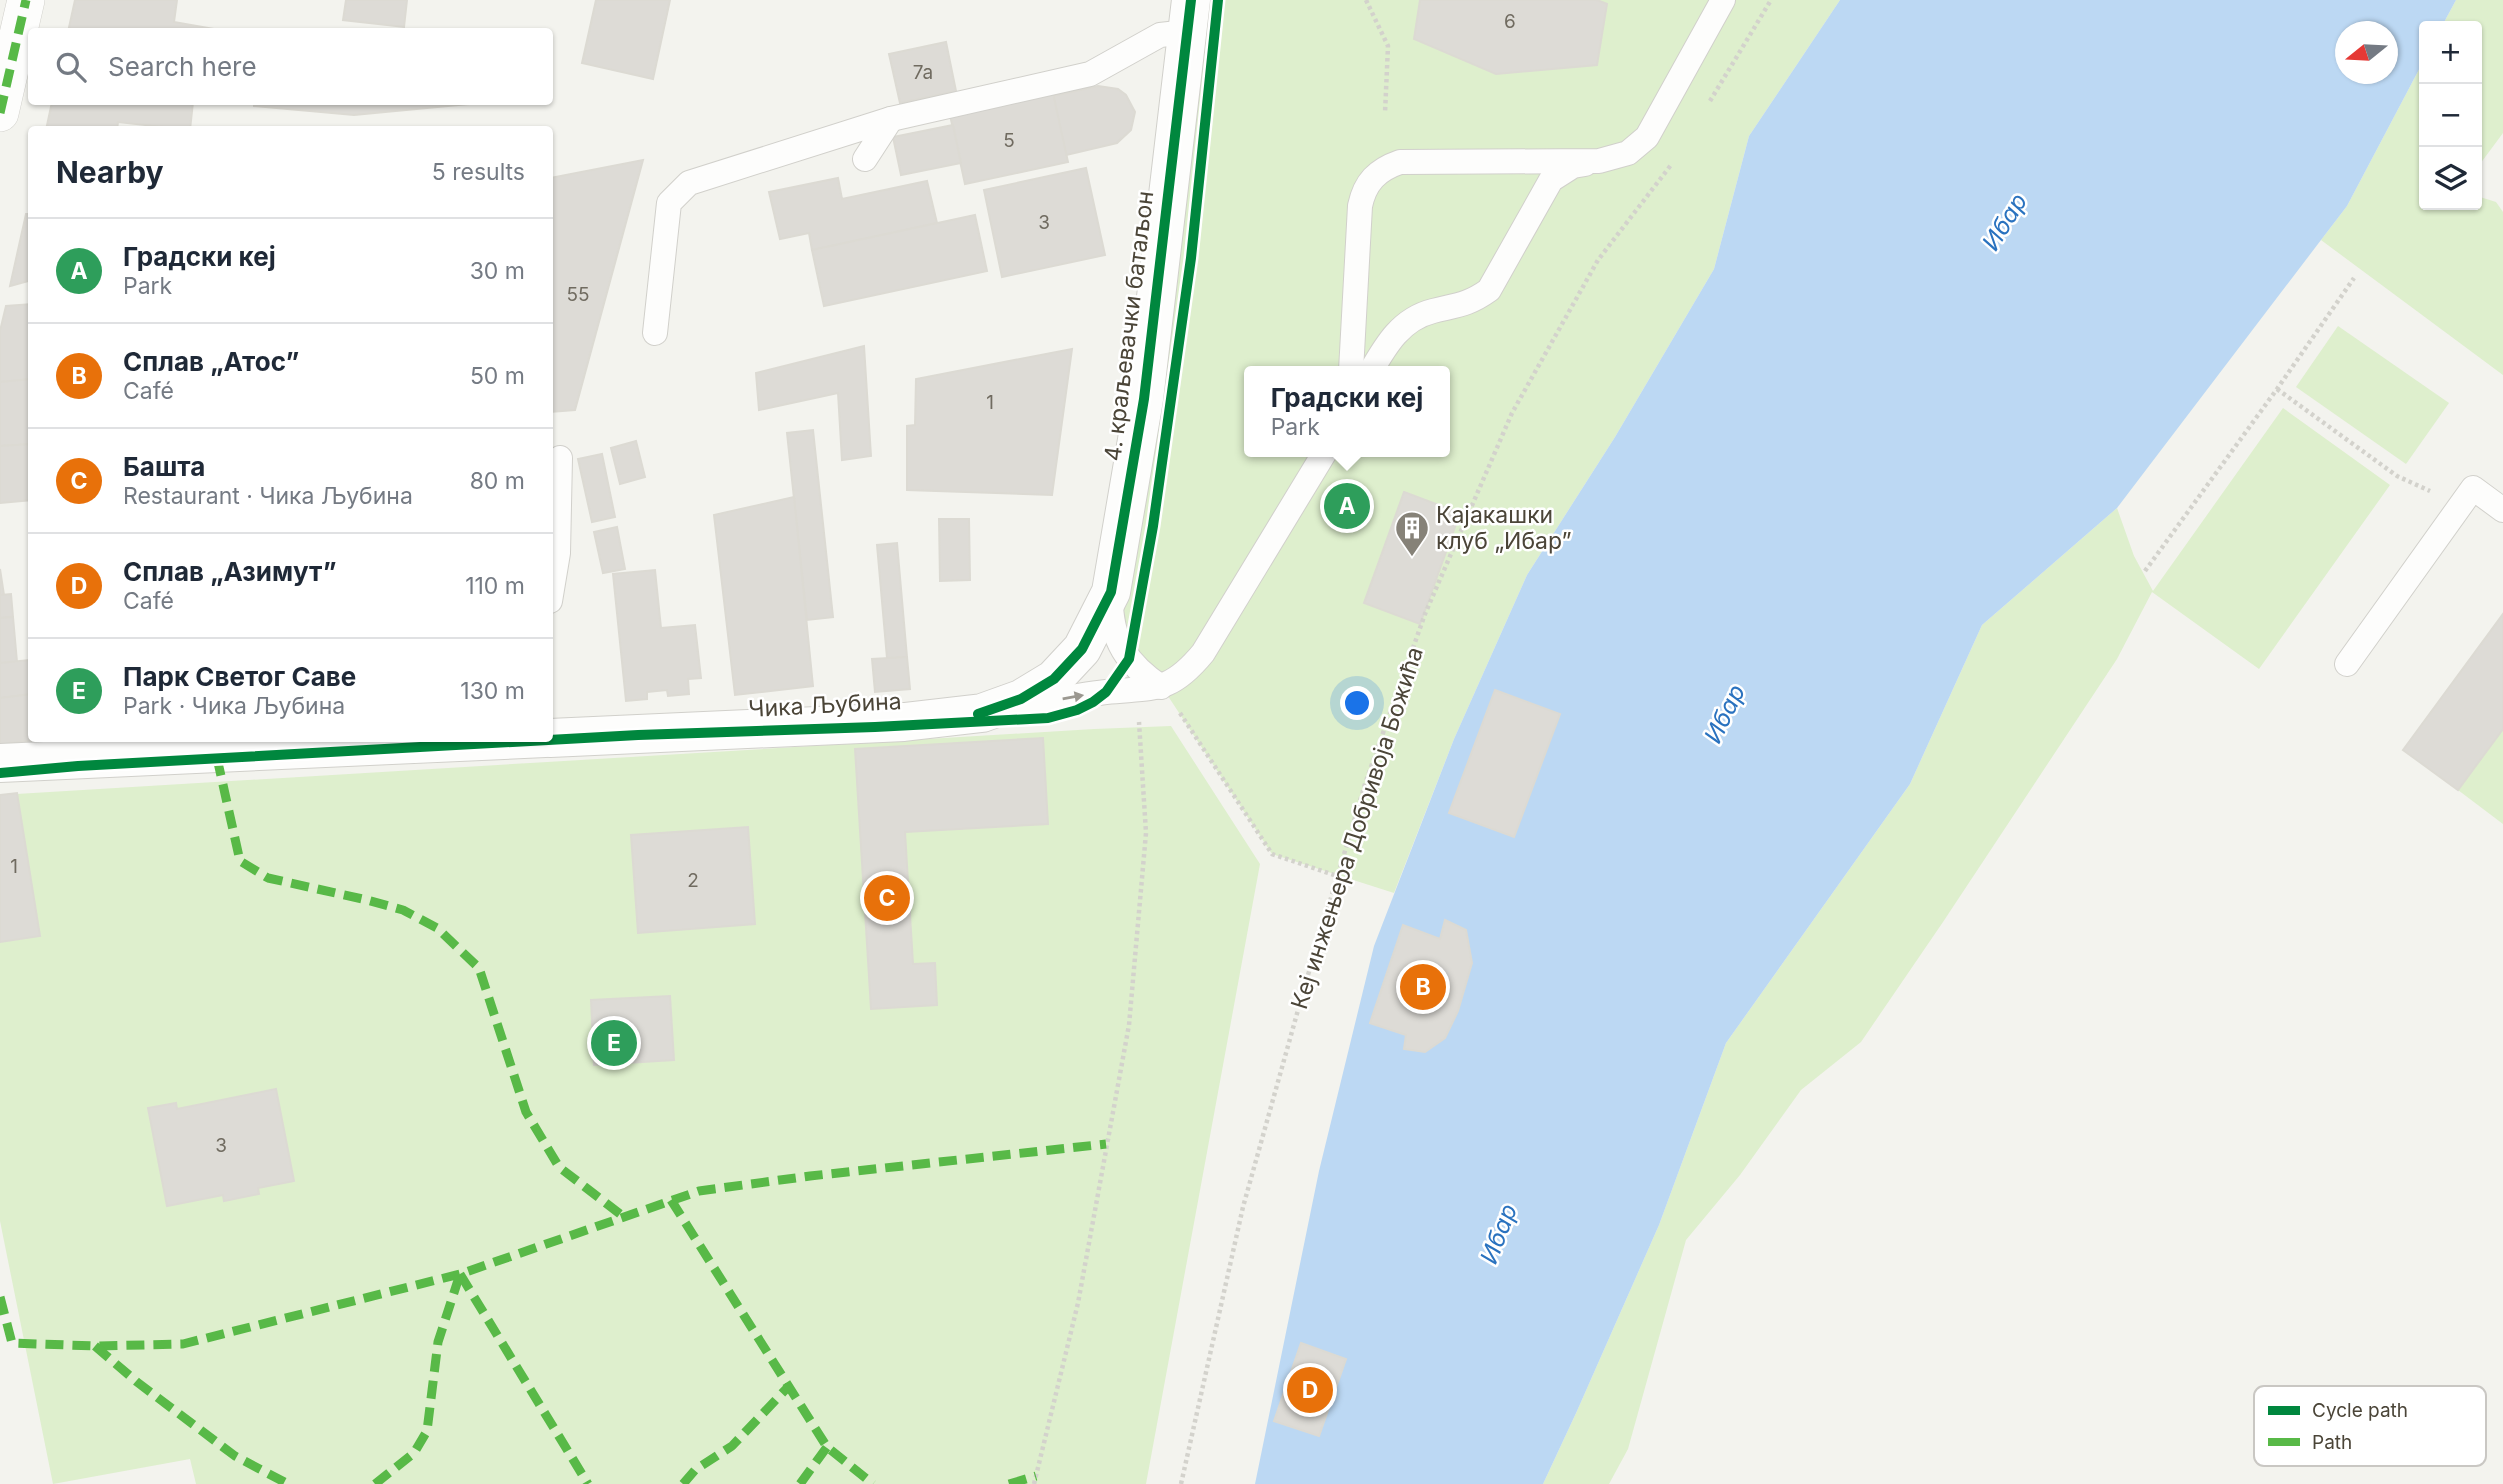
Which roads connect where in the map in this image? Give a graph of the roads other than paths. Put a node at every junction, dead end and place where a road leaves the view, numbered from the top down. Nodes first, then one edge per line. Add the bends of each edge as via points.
1 (26, 0) edge
2 (1724, 0) edge
3 (1189, 16) edge
4 (0, 113) edge
5 (891, 119) junction
6 (865, 159) dead end
7 (1599, 161) junction
8 (655, 332) dead end
9 (1351, 366) edge
10 (1374, 366) edge
11 (1322, 457) edge
12 (560, 458) dead end
13 (2503, 510) edge
14 (553, 583) edge
15 (1111, 592) junction
16 (1082, 649) joint
17 (2347, 664) dead end
18 (1161, 687) junction
19 (982, 713) junction
20 (553, 738) edge
21 (458, 742) edge
22 (0, 763) edge

1 - 4 street
2 - 7 lane via 1647,137 1628,153
3 - 5 lane via 1090,74
3 - 15 street, 4. краљевачки батаљон via 1144,400
5 - 6 lane
5 - 8 lane via 689,183 669,203
7 - 9 lane via 1400,162 1371,177 1360,206
7 - 10 lane via 1573,166 1551,180 1489,290 1473,301 1430,312 1402,326
11 - 18 lane via 1203,653 1187,672
12 - 14 lane
13 - 17 lane via 2473,488
15 - 16 street, 4. краљевачки батаљон
15 - 18 lane via 1112,620 1120,646 1143,674
16 - 19 street, Чика Љубина via 1054,679 1021,699
19 -> 18 lane
19 - 20 street, Чика Љубина via 904,722
21 - 22 street, Чика Љубина

